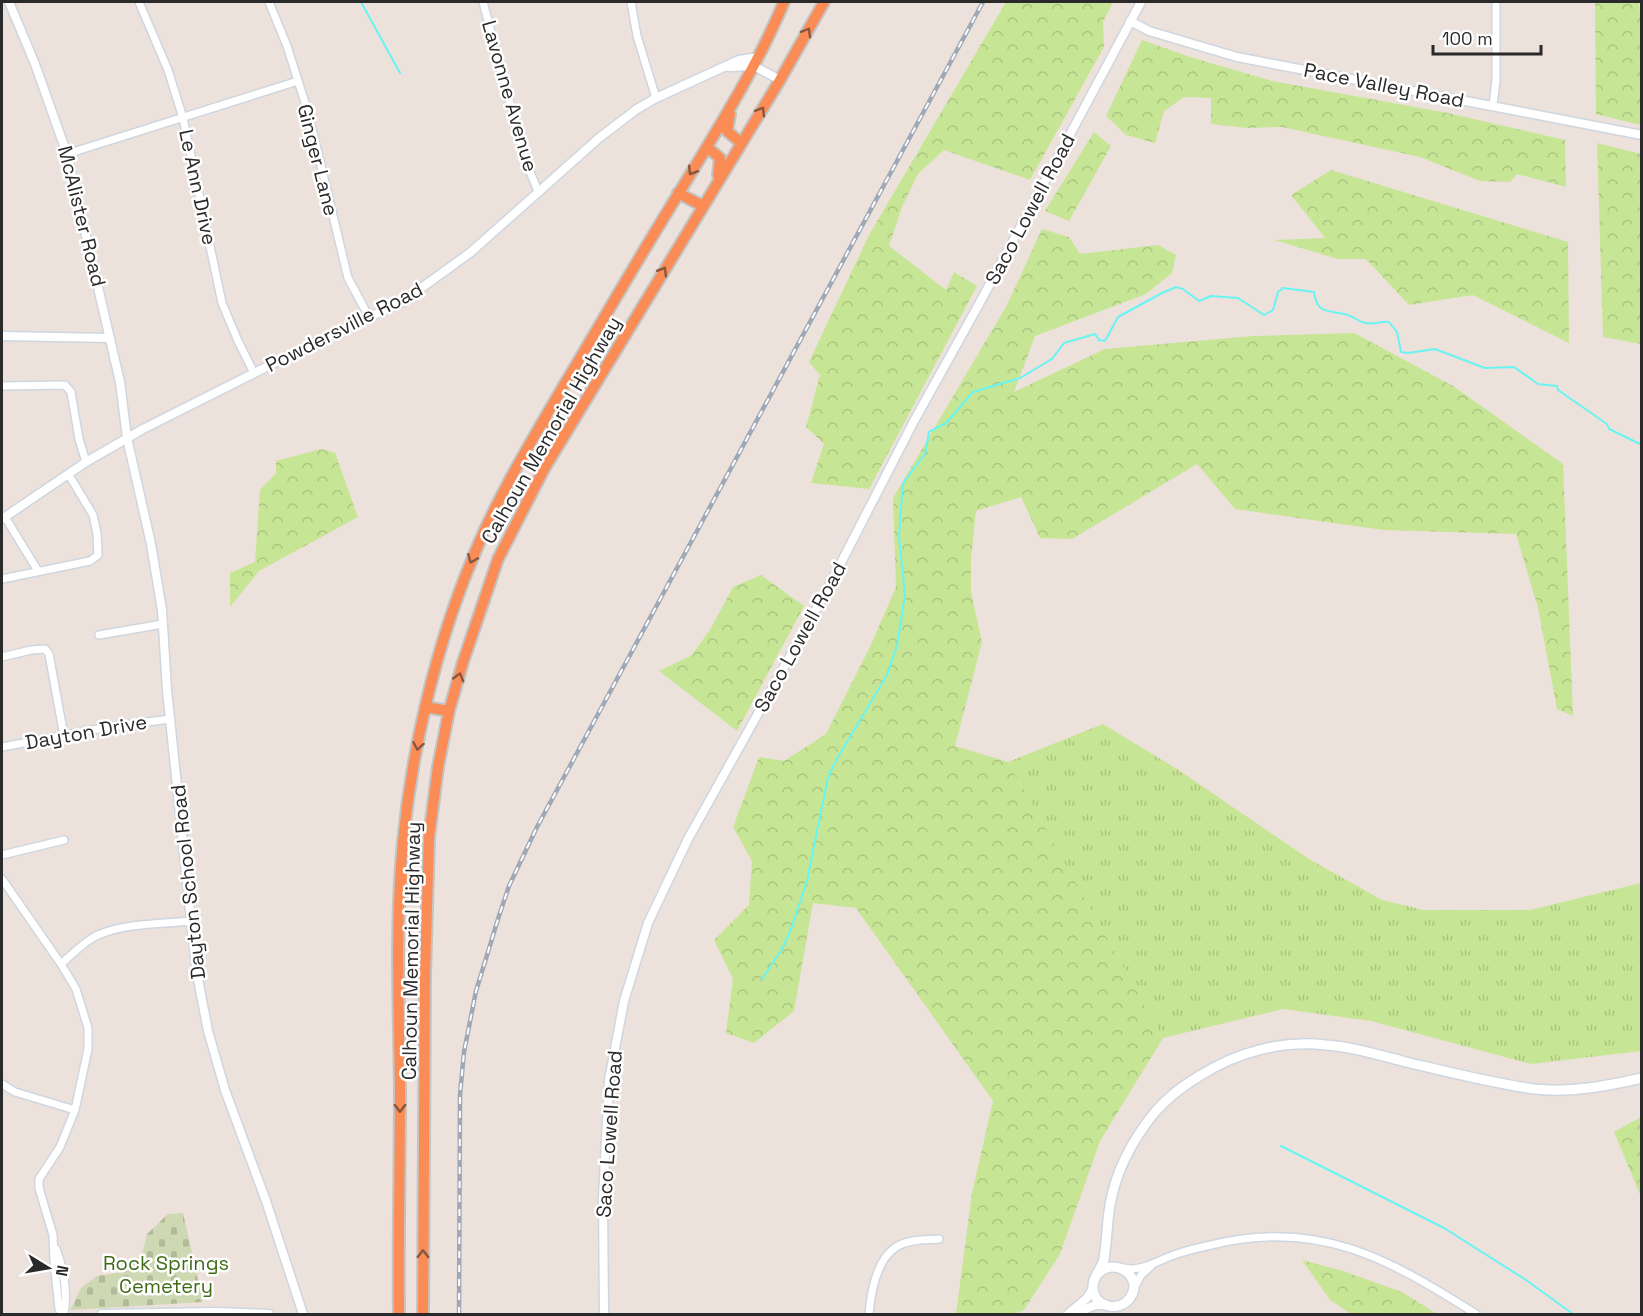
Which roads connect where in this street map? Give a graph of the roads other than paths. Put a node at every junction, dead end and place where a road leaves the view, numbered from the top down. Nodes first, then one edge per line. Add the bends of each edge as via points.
1 (9, 2) edge
2 (140, 2) edge
3 (269, 2) edge
4 (483, 2) edge
5 (631, 2) edge
6 (784, 2) edge
7 (825, 2) edge
8 (1142, 2) edge
9 (1496, 2) edge
10 (1130, 21) junction
11 (756, 61) junction
12 (780, 80) junction
13 (298, 81) junction
14 (656, 98) junction
15 (1493, 106) junction
16 (730, 109) junction
17 (183, 118) junction
18 (1641, 135) edge
19 (741, 143) junction
20 (707, 147) junction
21 (67, 154) junction
22 (715, 187) junction
23 (538, 191) junction
24 (678, 193) junction
25 (703, 206) junction
26 (369, 317) junction
27 (2, 336) edge
28 (110, 338) junction
29 (254, 373) junction
30 (2, 386) edge
31 (544, 420) junction
32 (566, 433) junction
33 (127, 438) junction
34 (86, 462) junction
35 (69, 475) junction
36 (3, 518) edge
37 (38, 571) junction
38 (2, 579) edge
39 (163, 624) junction
40 (99, 635) dead end
41 (2, 657) edge
42 (425, 707) junction
43 (449, 711) junction
44 (171, 718) junction
45 (64, 736) junction
46 (2, 747) edge
47 (64, 840) dead end
48 (2, 855) edge
49 (401, 878) junction
50 (2, 879) edge
51 (427, 879) junction
52 (191, 921) junction
53 (61, 964) junction
54 (1641, 1078) edge
55 (2, 1084) edge
56 (75, 1110) junction
57 (1107, 1231) junction
58 (939, 1239) dead end
59 (1153, 1264) junction
60 (1118, 1267) junction
61 (1097, 1275) junction
62 (1093, 1288) junction
63 (1132, 1294) junction
64 (399, 1309) edge
65 (1110, 1309) edge
66 (64, 1314) edge
67 (102, 1314) edge
68 (269, 1314) edge
69 (303, 1314) edge
70 (393, 1314) edge
71 (423, 1314) edge
72 (604, 1314) edge
73 (869, 1314) edge
74 (1068, 1314) edge
75 (1075, 1314) edge
76 (1126, 1314) edge
77 (1476, 1314) edge

1 - 21 street, McAlister Road
2 - 17 street, Le Ann Drive
3 - 13 street, Ginger Lane
4 - 23 street, Lavonne Avenue via 525,160
5 - 14 street
6 - 11 highway, Calhoun Memorial Highway
12 -> 7 highway, Calhoun Memorial Highway
8 - 10 street, Saco Lowell Road
9 - 15 street
10 - 15 street, Pace Valley Road via 1149,31 1238,57
10 - 72 street, Saco Lowell Road via 827,590 688,839 648,923 624,1001 609,1080 603,1198
11 - 12 street
11 - 14 street, Powdersville Road via 739,60
11 - 16 highway, Calhoun Memorial Highway
19 -> 12 highway, Calhoun Memorial Highway
13 - 17 street
13 - 26 street, Ginger Lane via 348,278
14 - 23 street, Powdersville Road via 599,138
15 - 18 street, Pace Valley Road
16 - 19 highway via 727,131
16 - 20 highway, Calhoun Memorial Highway
17 - 21 street
17 - 29 street, Le Ann Drive via 222,303
19 - 22 highway, Calhoun Memorial Highway
20 - 22 highway via 720,158
20 -> 24 highway, Calhoun Memorial Highway
21 - 28 street, McAlister Road
22 - 25 highway, Calhoun Memorial Highway
23 - 26 street, Powdersville Road via 448,270 402,302
24 - 25 highway
24 - 31 highway, Calhoun Memorial Highway
32 -> 25 highway, Calhoun Memorial Highway
26 - 29 street, Powdersville Road
27 - 28 street
28 - 33 street, McAlister Road
29 - 33 street, Powdersville Road
30 - 34 street via 64,385 71,392
31 - 32 highway
31 -> 42 highway, Calhoun Memorial Highway via 474,555 449,622
43 -> 32 highway, Calhoun Memorial Highway via 498,559
33 - 34 street, Powdersville Road
33 - 39 street, Dayton School Road
34 - 35 street, Powdersville Road
35 - 36 street, Powdersville Road
35 - 37 street via 93,515 98,555 90,561
36 - 37 street
37 - 38 street
39 - 40 street
39 - 44 street, Dayton School Road
41 - 45 street via 45,649 49,654
42 - 43 highway
42 -> 49 highway, Calhoun Memorial Highway via 403,841
43 - 51 highway, Calhoun Memorial Highway via 438,766
44 - 45 street, Dayton Drive
44 - 52 street, Dayton School Road
45 - 46 street, Dayton Drive
47 - 48 street
49 - 51 highway
49 -> 64 highway, Calhoun Memorial Highway
50 - 53 street
71 -> 51 highway, Calhoun Memorial Highway
52 - 53 street via 129,927 99,935
52 - 69 street, Dayton School Road via 213,1050
53 - 56 street via 76,989 88,1029 88,1049
54 - 57 main road via 1599,1088 1536,1089 1325,1044 1254,1051 1220,1063 1182,1087 1156,1111 1124,1160 1115,1184
55 - 56 street via 15,1092
56 - 66 street via 60,1147 39,1179 52,1226 59,1309
57 - 60 main road via 1110,1252
57 - 61 main road via 1104,1258
58 - 73 street via 904,1243 890,1251 878,1270
59 - 60 street via 1130,1270
59 - 63 street
59 - 77 street via 1224,1241 1290,1237 1325,1241 1393,1265
60 - 61 main road via 1107,1267
60 - 63 main road via 1131,1276
61 - 62 main road
62 - 65 main road via 1096,1297
62 - 74 street
63 - 65 main road
63 - 76 main road
64 - 70 highway
65 - 75 street via 1095,1305
67 - 68 street

